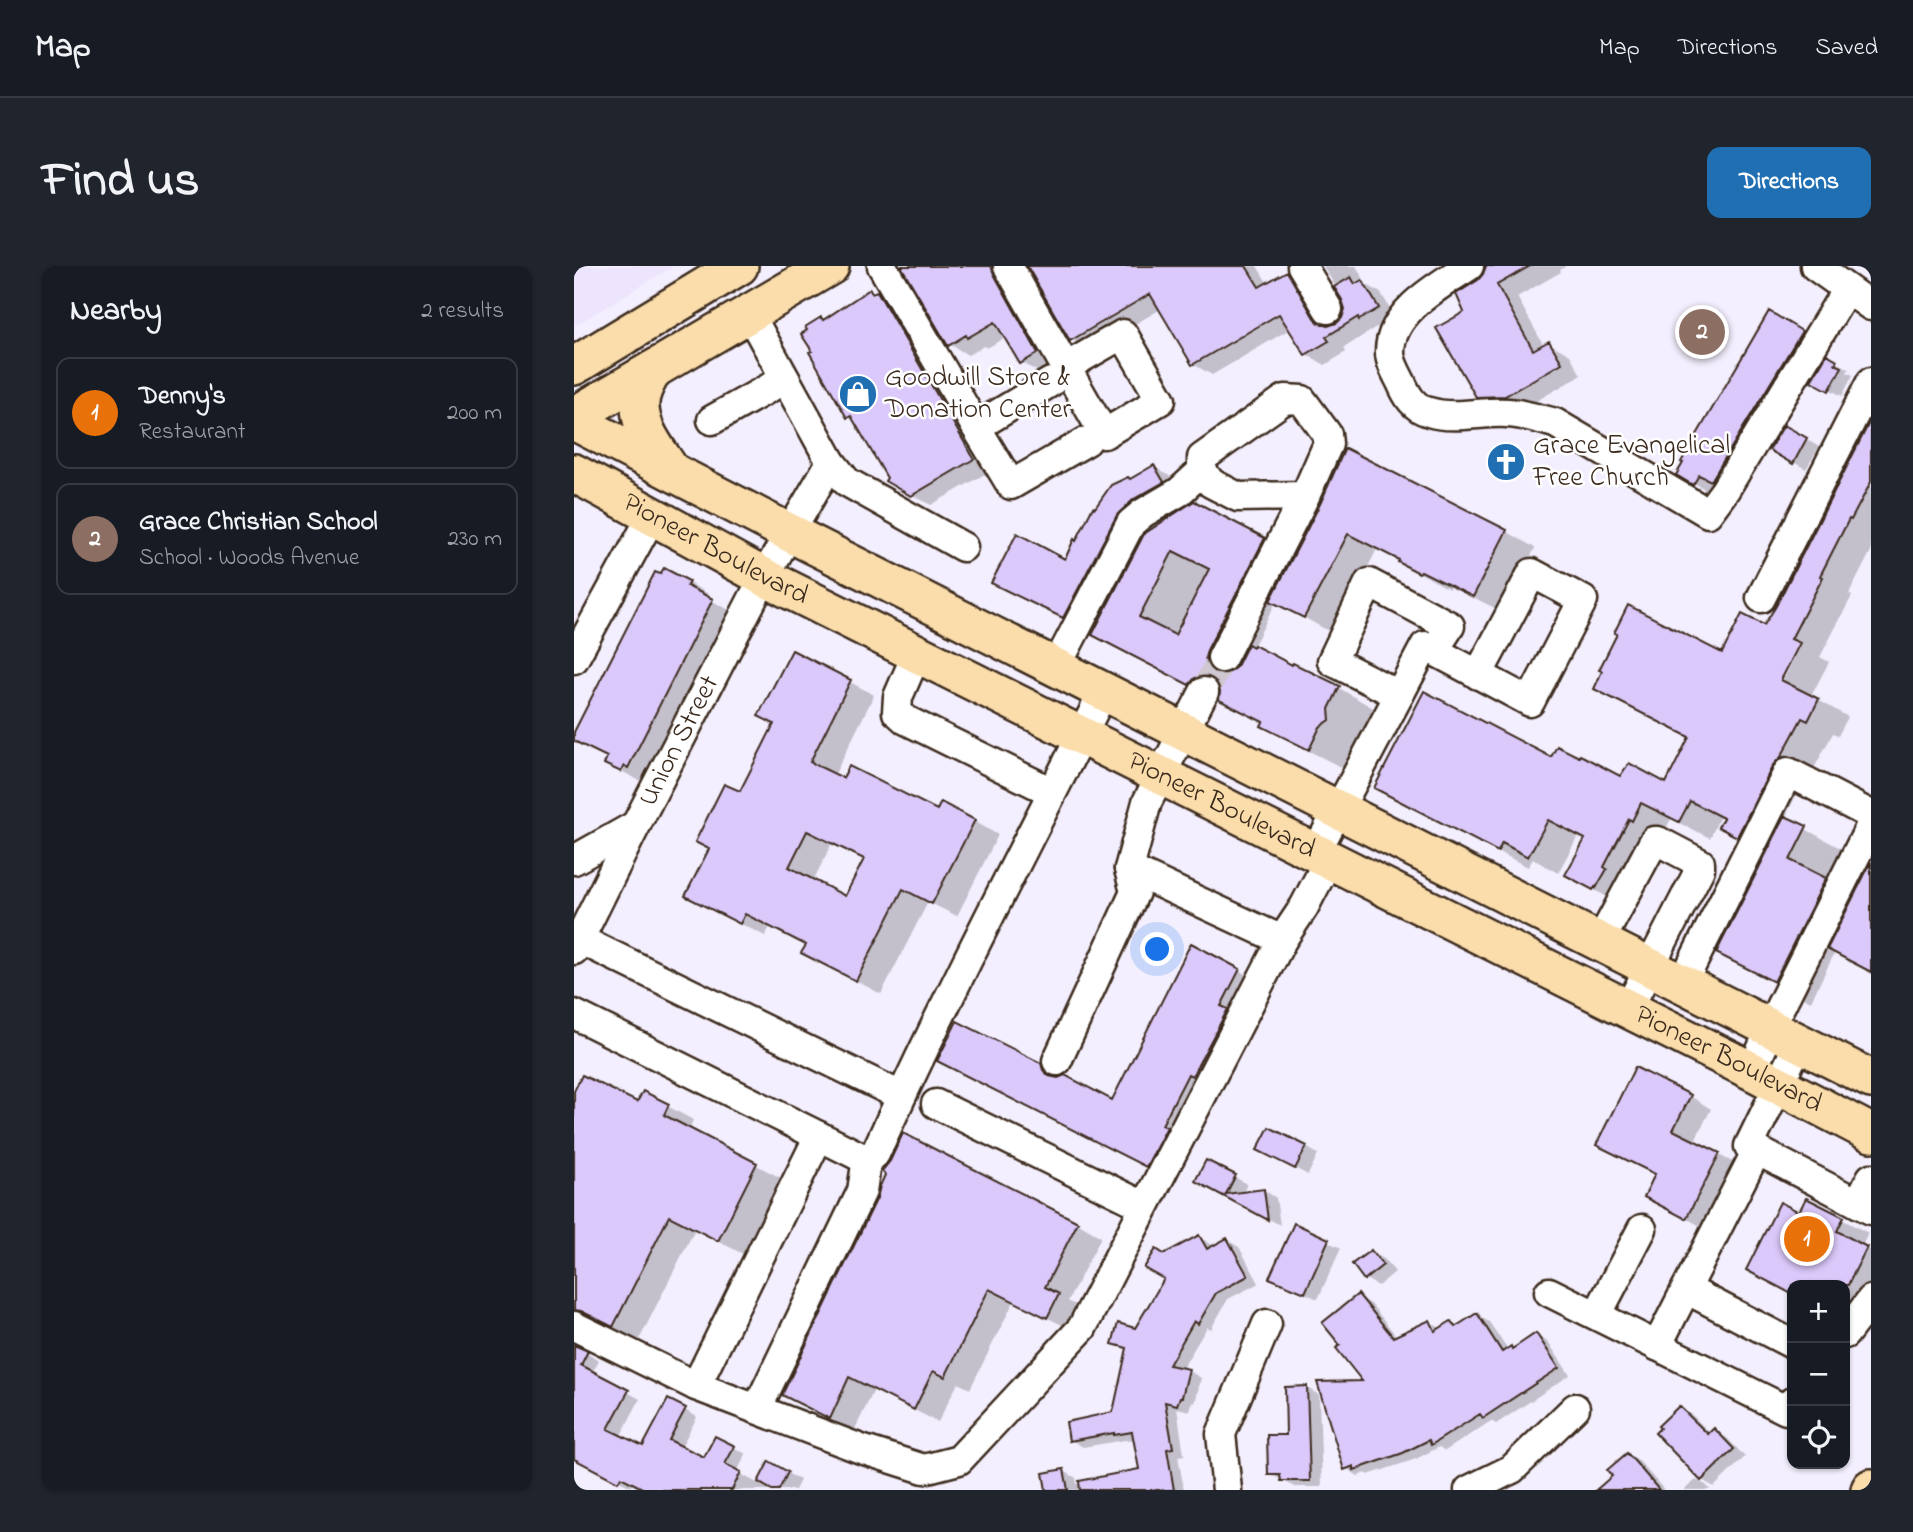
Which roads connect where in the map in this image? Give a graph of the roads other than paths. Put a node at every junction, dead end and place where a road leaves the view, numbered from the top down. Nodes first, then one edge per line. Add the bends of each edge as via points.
1 (739, 266) edge
2 (830, 266) edge
3 (882, 266) edge
4 (1008, 266) edge
5 (1302, 266) edge
6 (1469, 266) edge
7 (1815, 266) edge
8 (1847, 289) junction
9 (1871, 306) edge
10 (1328, 309) dead end
11 (750, 313) junction
12 (574, 366) edge
13 (653, 370) junction
14 (785, 379) junction
15 (1871, 382) edge
16 (574, 419) edge
17 (712, 420) dead end
18 (976, 427) junction
19 (1087, 441) dead end
20 (831, 462) junction
21 (671, 471) junction
22 (1202, 471) junction
23 (574, 473) edge
24 (1304, 496) junction
25 (652, 516) junction
26 (790, 533) junction
27 (963, 547) dead end
28 (764, 577) junction
29 (1761, 598) dead end
30 (1434, 651) junction
31 (917, 653) junction
32 (1222, 658) tunnel mouth
33 (574, 659) edge
34 (1056, 667) junction
35 (1478, 675) dead end
36 (1104, 691) junction
37 (1204, 692) tunnel mouth
38 (1399, 695) junction
39 (1185, 732) junction
40 (1082, 735) junction
41 (1161, 776) junction
42 (1052, 792) junction
43 (1338, 810) junction
44 (1871, 815) edge
45 (636, 825) junction
46 (1871, 825) edge
47 (576, 853) edge
48 (1322, 856) junction
49 (1129, 869) junction
50 (1282, 940) junction
51 (1600, 942) junction
52 (577, 945) edge
53 (1650, 967) junction
54 (1682, 984) junction
55 (1629, 1009) junction
56 (574, 1014) edge
57 (1785, 1036) junction
58 (1057, 1061) dead end
59 (1765, 1078) junction
60 (1871, 1079) edge
61 (901, 1096) junction
62 (936, 1104) dead end
63 (1871, 1133) edge
64 (819, 1136) junction
65 (1757, 1150) junction
66 (867, 1158) junction
67 (1871, 1178) edge
68 (1144, 1206) junction
69 (1864, 1207) edge
70 (1642, 1230) dead end
71 (1686, 1289) junction
72 (1549, 1292) dead end
73 (1871, 1300) edge
74 (1597, 1315) junction
75 (1267, 1324) dead end
76 (574, 1326) edge
77 (1850, 1327) edge
78 (1790, 1343) edge
79 (1657, 1346) junction
80 (696, 1386) junction
81 (1789, 1406) edge
82 (1575, 1408) dead end
83 (757, 1409) junction
84 (1227, 1490) edge
85 (1469, 1490) edge

1 - 12 main road
2 - 11 main road
3 - 18 street
4 - 18 street via 1058,375
5 - 10 street
6 - 8 street via 1422,296 1393,335 1389,354 1417,408 1456,415 1508,413 1555,423 1708,513
7 - 8 street
8 - 9 street
11 - 13 main road
11 - 14 street
13 - 16 main road
13 - 21 main road via 640,406 647,431
14 - 17 street
14 - 20 street
15 - 29 street
16 - 21 main road, Pioneer Boulevard
18 - 19 street via 1011,485
20 - 26 street, Union Street
20 - 27 street via 847,482
21 - 26 main road, Pioneer Boulevard
22 - 24 street via 1211,483 1238,497
22 - 24 street via 1202,458 1285,399 1302,400 1327,434 1328,444
22 - 34 street via 1131,523
23 - 25 main road, Pioneer Boulevard
24 - 32 street
25 - 28 main road, Pioneer Boulevard
25 - 33 street
26 - 28 street, Union Street
26 - 34 main road, Pioneer Boulevard
28 - 31 main road, Pioneer Boulevard
28 - 45 street, Union Street
30 - 35 street
30 - 38 street via 1425,646
30 - 38 street via 1450,626 1369,583 1332,661
31 - 40 main road, Pioneer Boulevard
31 - 42 street via 898,698 897,712
34 - 36 main road, Pioneer Boulevard
36 - 39 main road, Pioneer Boulevard
36 - 40 street
37 - 39 street
38 - 43 street
39 - 41 street
39 - 43 main road, Pioneer Boulevard
40 - 41 main road, Pioneer Boulevard
40 - 42 street
41 - 48 main road, Pioneer Boulevard
41 - 49 street via 1147,802
42 - 61 street
43 - 48 street
43 - 51 main road, Pioneer Boulevard
44 - 54 street via 1787,772
45 - 47 street
45 - 52 street, Union Street
46 - 57 street via 1780,1007
48 - 50 street via 1304,907
48 - 55 main road, Pioneer Boulevard
49 - 50 street
49 - 58 street via 1135,892
50 - 68 street
51 - 53 main road, Pioneer Boulevard
51 - 53 street via 1651,844 1658,841 1678,851 1700,863 1700,869
52 - 61 street
53 - 54 main road, Pioneer Boulevard
53 - 55 street
54 - 57 main road, Pioneer Boulevard
55 - 59 main road, Pioneer Boulevard
56 - 64 street
57 - 59 street
57 - 60 main road, Pioneer Boulevard
59 - 63 main road, Pioneer Boulevard
59 - 65 street via 1749,1146
61 - 66 street via 875,1154
62 - 68 street
64 - 66 street
64 - 80 street
65 - 69 street
65 - 71 street
66 - 83 street via 862,1191
67 - 69 street
68 - 83 street via 1082,1328 959,1461 924,1469
70 - 74 street
71 - 78 street
71 - 79 street
72 - 74 street
73 - 77 street
74 - 79 street
75 - 84 street via 1221,1434
76 - 80 street
79 - 81 street via 1786,1410
80 - 83 street
82 - 85 street via 1512,1469

